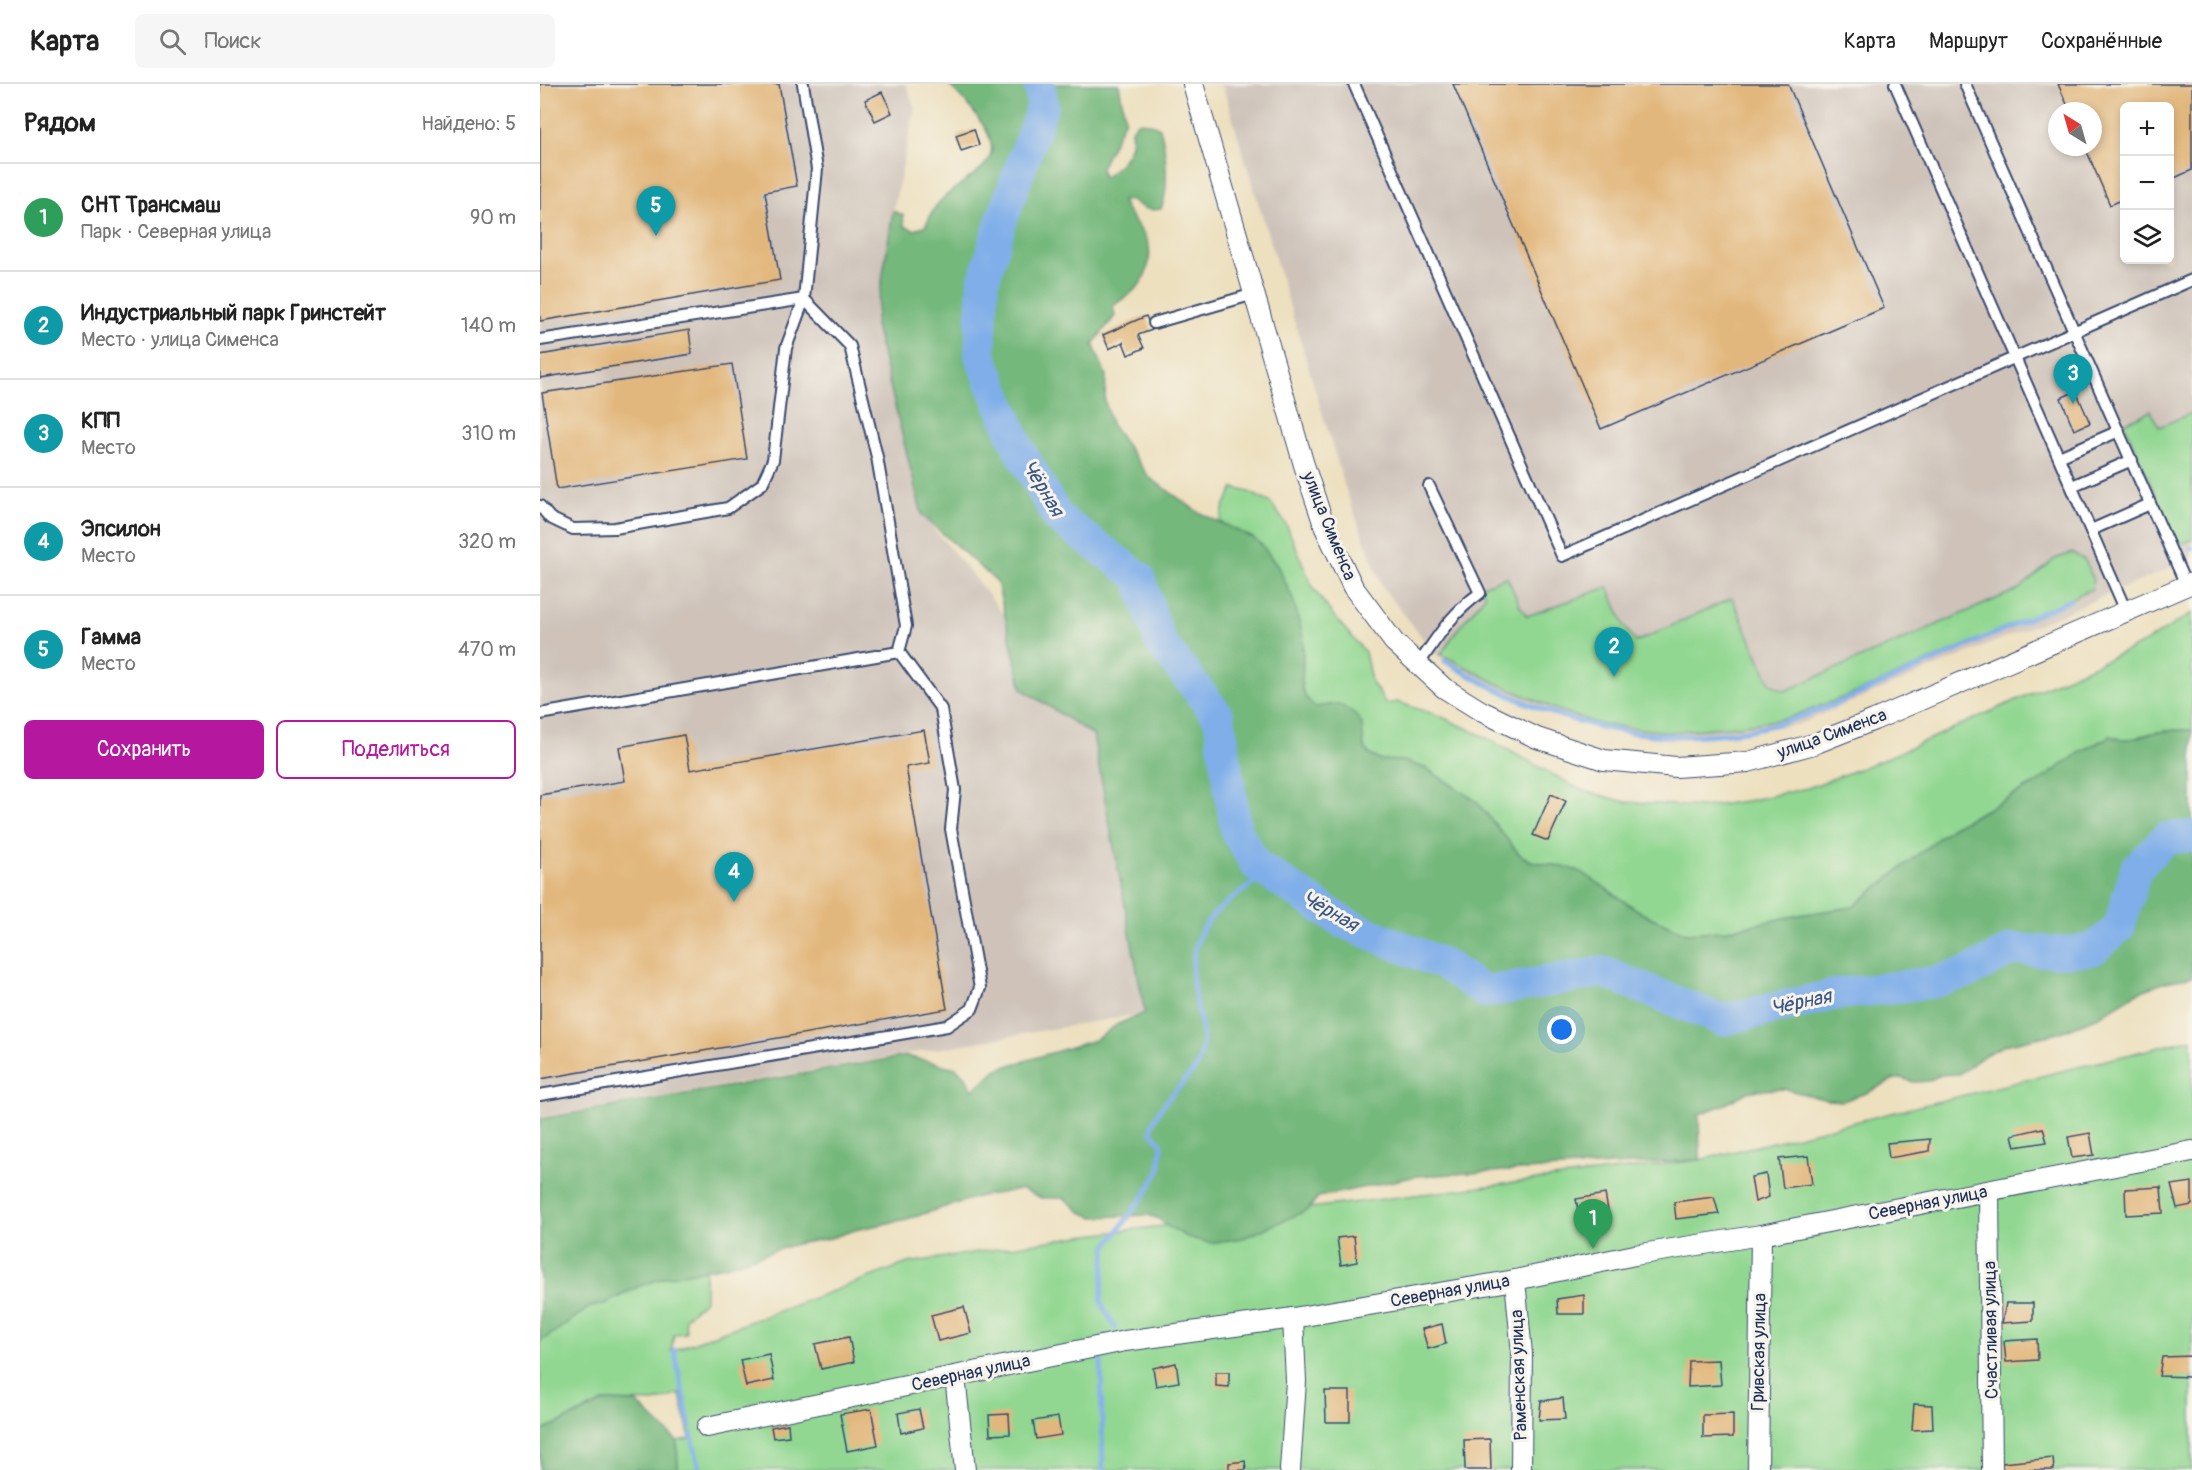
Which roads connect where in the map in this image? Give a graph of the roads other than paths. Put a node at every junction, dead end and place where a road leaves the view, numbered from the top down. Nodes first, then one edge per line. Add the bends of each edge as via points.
1 (803, 84) edge
2 (1193, 84) edge
3 (1354, 84) edge
4 (1895, 84) edge
5 (1965, 84) edge
6 (2192, 279) edge
7 (1254, 294) junction
8 (804, 299) junction
9 (1154, 323) dead end
10 (2074, 332) junction
11 (540, 340) edge
12 (2015, 357) junction
13 (2119, 431) junction
14 (2059, 457) junction
15 (2132, 460) junction
16 (1429, 486) dead end
17 (2072, 486) junction
18 (2150, 504) junction
19 (540, 506) edge
20 (2091, 530) junction
21 (2189, 584) edge
22 (2126, 611) junction
23 (899, 652) junction
24 (1418, 665) junction
25 (540, 714) edge
26 (540, 1095) edge
27 (2192, 1152) edge
28 (1989, 1191) junction
29 (1761, 1235) junction
30 (1515, 1280) junction
31 (1293, 1318) junction
32 (955, 1376) junction
33 (707, 1426) dead end
34 (965, 1470) edge
35 (1290, 1470) edge
36 (1521, 1470) edge
37 (1758, 1470) edge
38 (1992, 1470) edge

1 - 8 lane via 817,169
2 - 7 street, улица Сименса
3 - 12 lane via 1562,556
4 - 12 lane
5 - 10 lane
6 - 10 lane
7 - 9 lane
7 - 24 street, улица Сименса via 1325,528 1353,587 1394,642
8 - 11 lane
8 - 19 lane via 786,348 773,459 762,484 728,508 615,528 573,529 550,518
8 - 23 lane via 850,346 878,457 906,626
10 - 12 lane
10 - 13 lane
12 - 14 lane
13 - 14 lane
13 - 15 lane
14 - 17 lane
15 - 17 lane
15 - 18 lane
16 - 24 lane via 1480,593 1441,630
17 - 20 lane
18 - 20 lane
18 - 21 lane
20 - 22 lane
21 - 22 street, улица Сименса
22 - 24 street, улица Сименса via 1814,744 1748,762 1676,768 1605,760 1537,738 1481,711 1444,688
23 - 25 lane
23 - 26 lane via 941,708 955,790 951,829 980,988 972,1009 947,1026
27 - 28 street, Северная улица
28 - 29 street, Северная улица
28 - 38 street, Счастливая улица
29 - 30 street, Северная улица
29 - 37 street, Гривская улица
30 - 31 street, Северная улица
30 - 36 street, Раменская улица via 1522,1354
31 - 32 street, Северная улица via 1125,1341
31 - 35 street via 1296,1381
32 - 33 street, Северная улица
32 - 34 street

